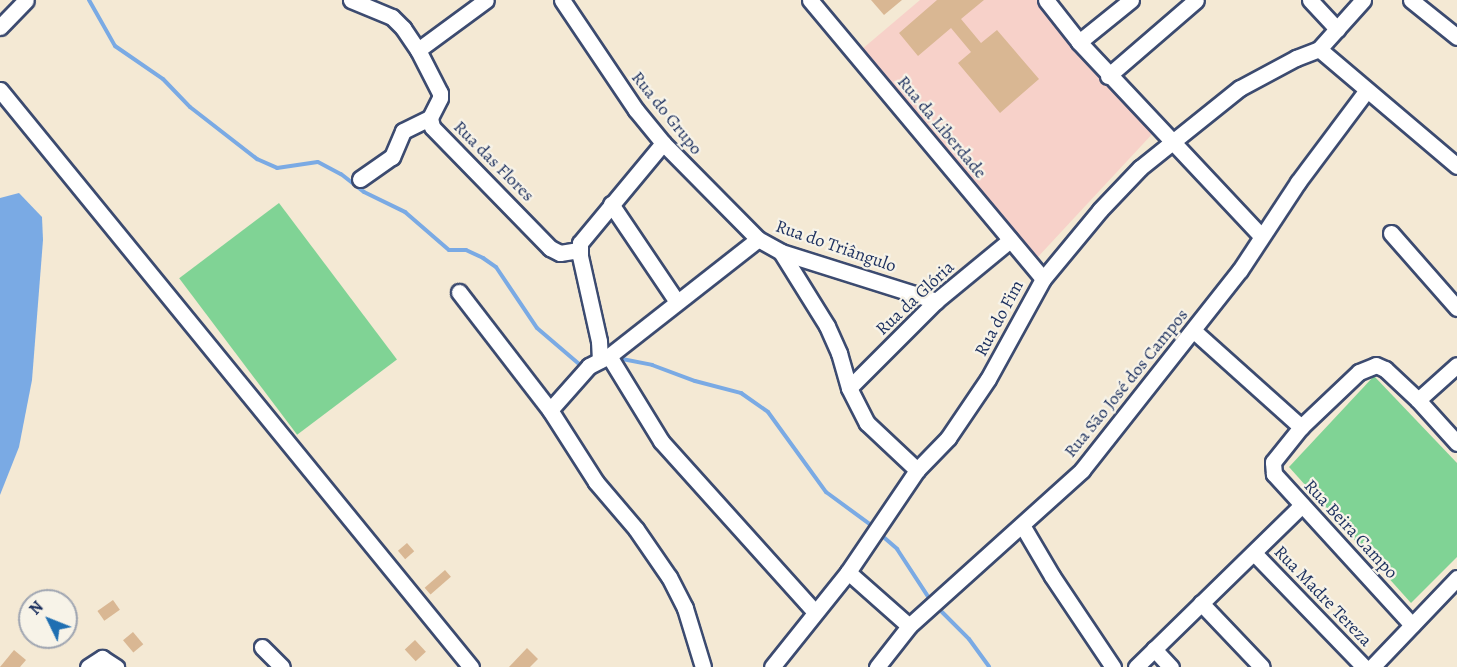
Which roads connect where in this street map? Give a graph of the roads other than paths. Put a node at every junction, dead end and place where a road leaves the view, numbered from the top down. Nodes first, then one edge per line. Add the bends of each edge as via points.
1 (26, 0) edge
2 (351, 0) edge
3 (486, 0) edge
4 (562, 0) edge
5 (810, 0) edge
6 (1046, 0) edge
7 (1131, 0) edge
8 (1196, 0) edge
9 (1310, 0) edge
10 (1363, 0) edge
11 (1411, 0) edge
12 (0, 27) edge
13 (1337, 29) junction
14 (1457, 37) edge
15 (1079, 42) junction
16 (1319, 49) junction
17 (418, 50) junction
18 (1108, 76) junction
19 (0, 90) edge
20 (1366, 91) junction
21 (430, 118) junction
22 (1172, 142) junction
23 (663, 143) junction
24 (1457, 166) edge
25 (360, 179) dead end
26 (611, 204) junction
27 (1391, 233) dead end
28 (1261, 236) junction
29 (758, 239) junction
30 (1010, 240) junction
31 (579, 250) junction
32 (781, 252) junction
33 (1043, 279) junction
34 (459, 292) dead end
35 (936, 301) junction
36 (677, 302) junction
37 (1457, 308) edge
38 (1194, 331) junction
39 (603, 354) junction
40 (1457, 365) edge
41 (849, 388) junction
42 (1418, 400) junction
43 (550, 410) junction
44 (1301, 427) junction
45 (1457, 443) edge
46 (916, 470) junction
47 (1302, 505) junction
48 (1022, 525) junction
49 (1254, 553) junction
50 (848, 572) junction
51 (1457, 578) edge
52 (1202, 603) junction
53 (815, 612) junction
54 (1412, 625) junction
55 (909, 626) junction
56 (262, 647) dead end
57 (1154, 649) junction
58 (884, 664) edge
59 (88, 667) edge
60 (116, 667) edge
61 (282, 667) edge
62 (471, 667) edge
63 (703, 667) edge
64 (772, 667) edge
65 (1113, 667) edge
66 (1136, 667) edge
67 (1172, 667) edge
68 (1262, 667) edge
69 (1364, 667) edge
70 (1372, 667) edge

1 - 12 street
2 - 17 street, Rua das Flores via 392,17
3 - 17 street
4 - 23 street, Rua do Grupo via 629,101
5 - 30 street, Rua da Liberdade
6 - 15 street
7 - 15 street
8 - 18 street
9 - 13 street
10 - 13 street
11 - 14 street
13 - 16 street
15 - 18 street
16 - 20 street
16 - 22 street, Rua do Fim via 1240,88
17 - 21 street, Rua das Flores via 440,93
18 - 22 street
19 - 62 street
20 - 24 street
20 - 28 street, Rua São José dos Campos
21 - 25 street via 403,131 393,157
21 - 31 street, Rua das Flores via 432,127 550,248 560,253
22 - 28 street
22 - 33 street, Rua do Fim via 1140,168
23 - 26 street
23 - 29 street, Rua do Grupo
26 - 31 street via 583,237
26 - 36 street
27 - 37 street
28 - 38 street, Rua São José dos Campos
29 - 32 street, Rua do Triângulo
29 - 36 street
30 - 33 street, Rua da Liberdade
30 - 35 street, Rua da Glória
31 - 39 street
32 - 35 street, Rua do Triângulo
32 - 41 street via 826,326
33 - 46 street, Rua do Fim via 988,379 948,438
34 - 43 street
35 - 41 street, Rua da Glória
36 - 39 street
38 - 44 street
38 - 48 street, Rua São José dos Campos via 1082,470
39 - 43 street
39 - 53 street via 661,441
40 - 42 street
41 - 46 street via 867,423
42 - 44 street via 1377,365 1359,372
42 - 45 street
43 - 63 street via 596,482 636,529 669,577 685,608
44 - 47 street, Rua Beira Campo via 1276,457 1272,468
46 - 50 street, Rua do Fim
47 - 49 street
47 - 54 street, Rua Beira Campo
48 - 55 street, Rua São José dos Campos
48 - 65 street
49 - 52 street
49 - 69 street, Rua Madre Tereza
50 - 53 street, Rua do Fim
50 - 55 street
51 - 54 street
52 - 57 street
52 - 68 street
53 - 64 street, Rua do Fim
54 - 70 street
55 - 58 street, Rua São José dos Campos
56 - 61 street
57 - 66 street
57 - 67 street
59 - 60 street via 102,658

